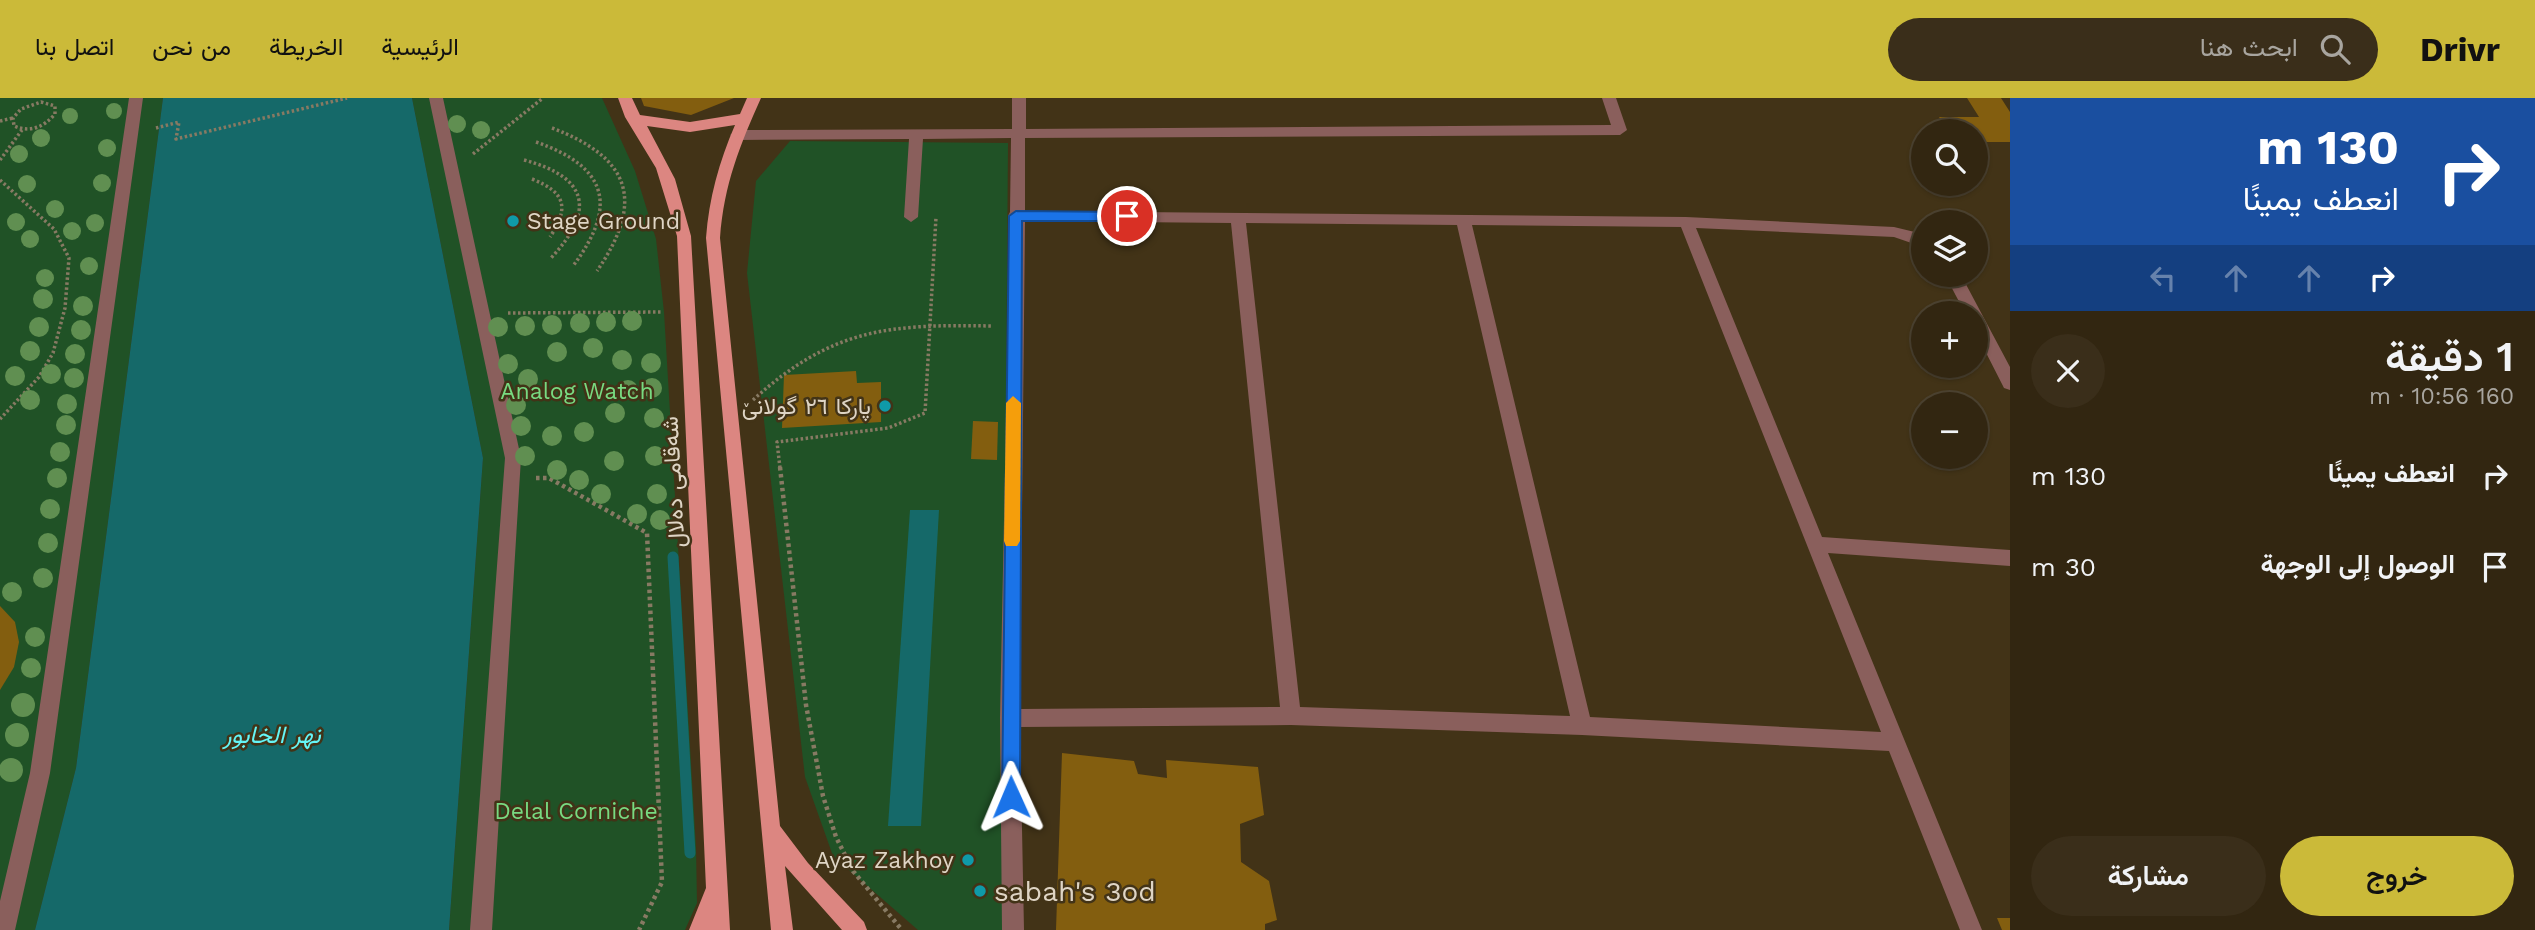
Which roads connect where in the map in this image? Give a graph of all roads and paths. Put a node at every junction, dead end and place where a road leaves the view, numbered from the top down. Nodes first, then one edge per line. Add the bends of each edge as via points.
1 (51, 98) edge
2 (136, 98) edge
3 (347, 98) edge
4 (436, 98) edge
5 (531, 98) edge
6 (625, 98) edge
7 (754, 98) edge
8 (1019, 98) edge
9 (1609, 98) edge
10 (541, 99) edge
11 (47, 102) junction
12 (748, 116) junction
13 (632, 117) junction
14 (13, 118) junction
15 (0, 121) edge
16 (159, 127) dead end
17 (552, 128) dead end
18 (22, 130) junction
19 (916, 133) junction
20 (1019, 133) junction
21 (737, 135) junction
22 (536, 142) dead end
23 (0, 160) edge
24 (524, 160) dead end
25 (452, 171) junction
26 (532, 179) dead end
27 (0, 180) edge
28 (1016, 216) junction
29 (911, 217) joint
30 (1238, 217) junction
31 (1464, 222) junction
32 (1686, 222) junction
33 (1911, 235) edge
34 (550, 237) dead end
35 (551, 258) dead end
36 (573, 266) dead end
37 (597, 271) dead end
38 (664, 312) dead end
39 (482, 313) junction
40 (932, 324) junction
41 (1014, 326) junction
42 (1988, 341) edge
43 (2010, 383) edge
44 (0, 419) edge
45 (730, 426) junction
46 (513, 479) junction
47 (1814, 544) junction
48 (2010, 558) edge
49 (1291, 716) junction
50 (1010, 718) junction
51 (1582, 726) junction
52 (1896, 742) junction
53 (770, 829) junction
54 (717, 876) junction
55 (4, 930) edge
56 (481, 930) edge
57 (639, 930) edge
58 (701, 930) edge
59 (719, 930) edge
60 (782, 930) edge
61 (856, 930) edge
62 (902, 930) edge
63 (1013, 930) edge
64 (1971, 930) edge

1 - 11 path
2 - 55 street via 40,773
3 - 16 path via 176,139 179,122
4 - 25 street
5 - 10 path
6 - 13 main road, شەقامی دەلال
7 - 12 main road
8 - 20 street
9 - 20 street via 1620,130
10 - 25 path
11 - 14 path via 27,106
11 - 18 path via 55,106 52,118 42,126
12 - 13 main road via 725,124 676,128
12 - 21 main road
13 - 54 main road, شەقامی دەلال via 665,172 684,236
14 - 15 path
14 - 18 path
17 - 37 path via 592,144 611,161 623,182 627,206 622,232
18 - 23 path
19 - 20 street
19 - 21 street
19 - 29 street
20 - 28 street
21 - 45 main road via 720,184 713,238
22 - 36 path via 577,159 599,189 598,227
24 - 35 path via 565,175 579,196 579,221 564,247
25 - 39 street
26 - 34 path via 556,191 562,201 563,214
27 - 44 path via 54,229 69,258 65,308 53,353 39,377
28 - 30 street
28 - 41 street
29 - 40 path via 937,217
30 - 31 street
30 - 49 street
31 - 32 street
31 - 51 street
32 - 33 street
32 - 47 street
38 - 39 path
39 - 46 street via 513,458
40 - 41 path
40 - 45 path via 854,335 815,351 783,372
40 - 62 path via 925,414 888,428 776,442 806,705 822,796 853,871
41 - 50 street
42 - 43 street
45 - 53 main road
46 - 56 street
46 - 57 path via 549,478 647,533 662,882
47 - 48 street
47 - 52 street
49 - 50 street
49 - 51 street
50 - 63 street
51 - 52 street
52 - 64 street
53 - 60 main road
53 - 61 main road via 800,870
54 - 58 main road
54 - 59 main road, شەقامی دەلال

